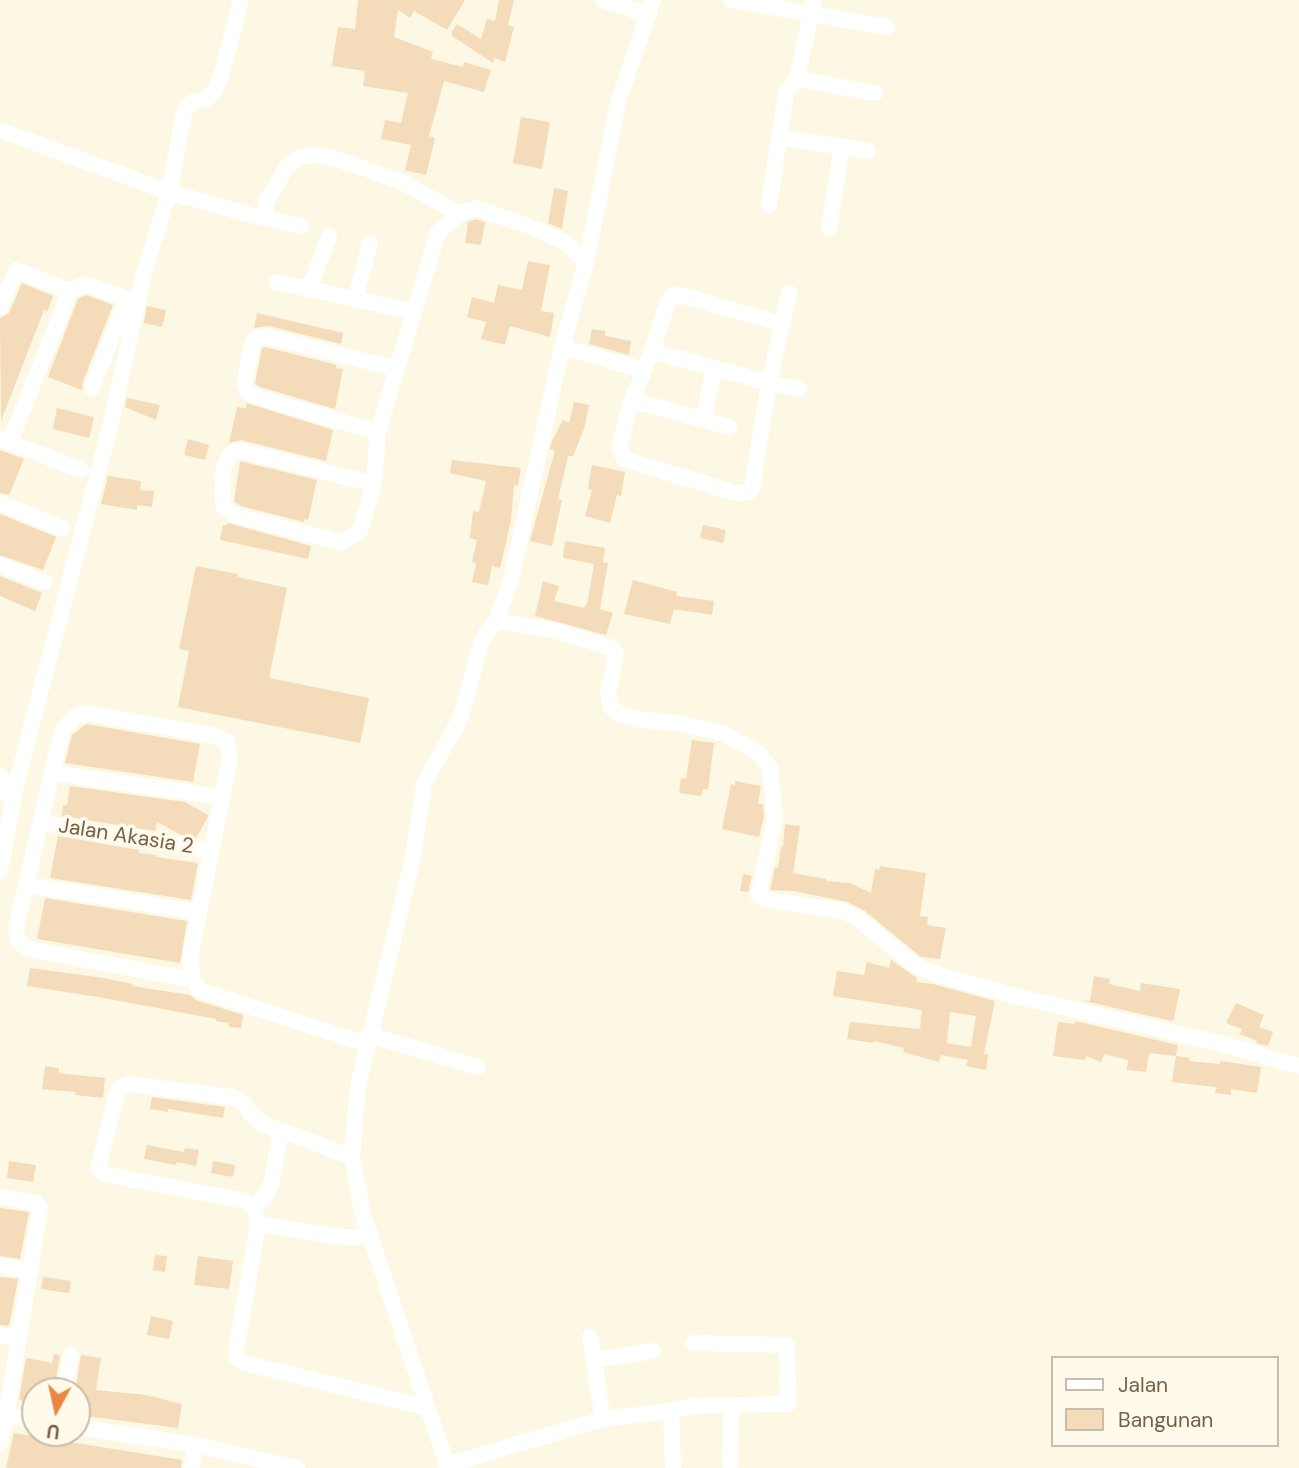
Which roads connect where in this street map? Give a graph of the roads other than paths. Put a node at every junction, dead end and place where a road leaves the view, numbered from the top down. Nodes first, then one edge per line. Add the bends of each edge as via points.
1 (241, 0) edge
2 (603, 0) edge
3 (731, 0) edge
4 (651, 7) edge
5 (812, 7) edge
6 (887, 27) dead end
7 (796, 79) junction
8 (875, 93) dead end
9 (0, 130) edge
10 (779, 137) junction
11 (842, 146) junction
12 (868, 151) dead end
13 (169, 192) junction
14 (769, 205) dead end
15 (460, 214) junction
16 (264, 217) junction
17 (301, 226) dead end
18 (829, 228) dead end
19 (329, 236) dead end
20 (370, 244) dead end
21 (586, 263) junction
22 (277, 282) dead end
23 (309, 290) junction
24 (70, 292) junction
25 (789, 293) dead end
26 (355, 299) junction
27 (0, 308) edge
28 (414, 312) junction
29 (782, 324) junction
30 (562, 348) junction
31 (652, 351) junction
32 (714, 368) junction
33 (397, 369) junction
34 (644, 370) junction
35 (769, 383) junction
36 (92, 388) dead end
37 (799, 388) dead end
38 (632, 400) junction
39 (704, 418) junction
40 (729, 427) dead end
41 (378, 432) junction
42 (5, 440) edge
43 (80, 470) dead end
44 (374, 484) junction
45 (0, 503) edge
46 (62, 528) dead end
47 (0, 565) edge
48 (44, 582) dead end
49 (496, 621) junction
50 (53, 773) junction
51 (222, 797) junction
52 (41, 823) junction
53 (211, 851) junction
54 (0, 871) edge
55 (27, 884) junction
56 (200, 912) junction
57 (193, 980) junction
58 (368, 1039) junction
59 (1299, 1066) edge
60 (478, 1067) dead end
61 (281, 1131) junction
62 (352, 1157) junction
63 (0, 1197) edge
64 (256, 1216) junction
65 (370, 1233) junction
66 (0, 1266) edge
67 (31, 1271) junction
68 (0, 1335) edge
69 (590, 1337) dead end
70 (19, 1338) junction
71 (693, 1343) dead end
72 (653, 1351) dead end
73 (71, 1354) dead end
74 (594, 1360) junction
75 (67, 1377) edge
76 (731, 1405) junction
77 (428, 1408) junction
78 (671, 1411) junction
79 (3, 1415) edge
80 (21, 1418) edge
81 (603, 1419) junction
82 (91, 1429) edge
83 (0, 1443) edge
84 (196, 1445) junction
85 (730, 1464) dead end
86 (448, 1467) edge
87 (191, 1468) edge
88 (297, 1468) edge
89 (673, 1468) edge

1 - 13 street via 215,90 207,99 192,102 183,117
2 - 4 street
3 - 5 street
4 - 21 street via 618,102
5 - 6 street
5 - 7 street
7 - 8 street
7 - 10 street via 786,92
9 - 13 street
10 - 11 street
10 - 14 street
11 - 12 street
11 - 18 street
13 - 16 street
13 - 54 street via 144,273 110,428 17,781
15 - 16 street via 400,181 328,156 310,155 287,166 267,201
15 - 21 street via 476,208 526,225 566,242
15 - 28 street via 438,232
16 - 17 street
19 - 23 street
20 - 26 street
21 - 30 street
22 - 23 street
23 - 26 street
24 - 27 street via 16,270
24 - 36 street via 85,285 127,299
24 - 42 street
25 - 29 street
26 - 28 street
28 - 33 street
29 - 31 street via 673,295
29 - 35 street
30 - 34 street
30 - 49 street via 511,580
31 - 32 street
31 - 34 street
32 - 35 street
32 - 39 street
33 - 41 street
33 - 41 street via 265,336 252,344 244,385 247,391
34 - 38 street
35 - 37 street
35 - 38 street via 752,488 744,494 624,458 619,444
38 - 39 street
39 - 40 street
41 - 44 street
42 - 43 street
44 - 44 street via 360,531 342,542 237,516 224,508 222,493 224,467 238,450
45 - 46 street
47 - 48 street
49 - 58 street via 480,647 461,717 424,784 414,859
49 - 59 street via 553,629 612,648 616,654 608,692 611,707 620,714 714,731 756,751 771,772 775,818 758,896 843,911 916,966 939,975
50 - 51 street
50 - 51 street via 63,730 85,713 227,740 230,758
50 - 52 street
51 - 53 street
52 - 53 street, Jalan Akasia 2
52 - 55 street
53 - 56 street
55 - 56 street
55 - 57 street via 16,929 19,942 28,949
56 - 57 street via 190,959
57 - 58 street via 199,990
58 - 60 street
58 - 62 street via 358,1086
61 - 62 street
61 - 64 street via 272,1181
61 - 64 street via 263,1124 243,1102 231,1097 129,1084 120,1088 117,1096 99,1165 104,1174 244,1200
62 - 65 street
63 - 67 street via 36,1203 40,1208
64 - 65 street via 342,1237
64 - 77 street via 237,1358
65 - 77 street
66 - 67 street
67 - 70 street
68 - 70 street
69 - 74 street
70 - 79 street
71 - 76 street via 787,1345 788,1404
72 - 74 street
73 - 75 street
74 - 81 street
76 - 78 street
76 - 85 street
77 - 86 street
78 - 81 street
78 - 89 street
79 - 80 street
79 - 83 street
81 - 86 street
82 - 84 street
84 - 87 street
84 - 88 street

